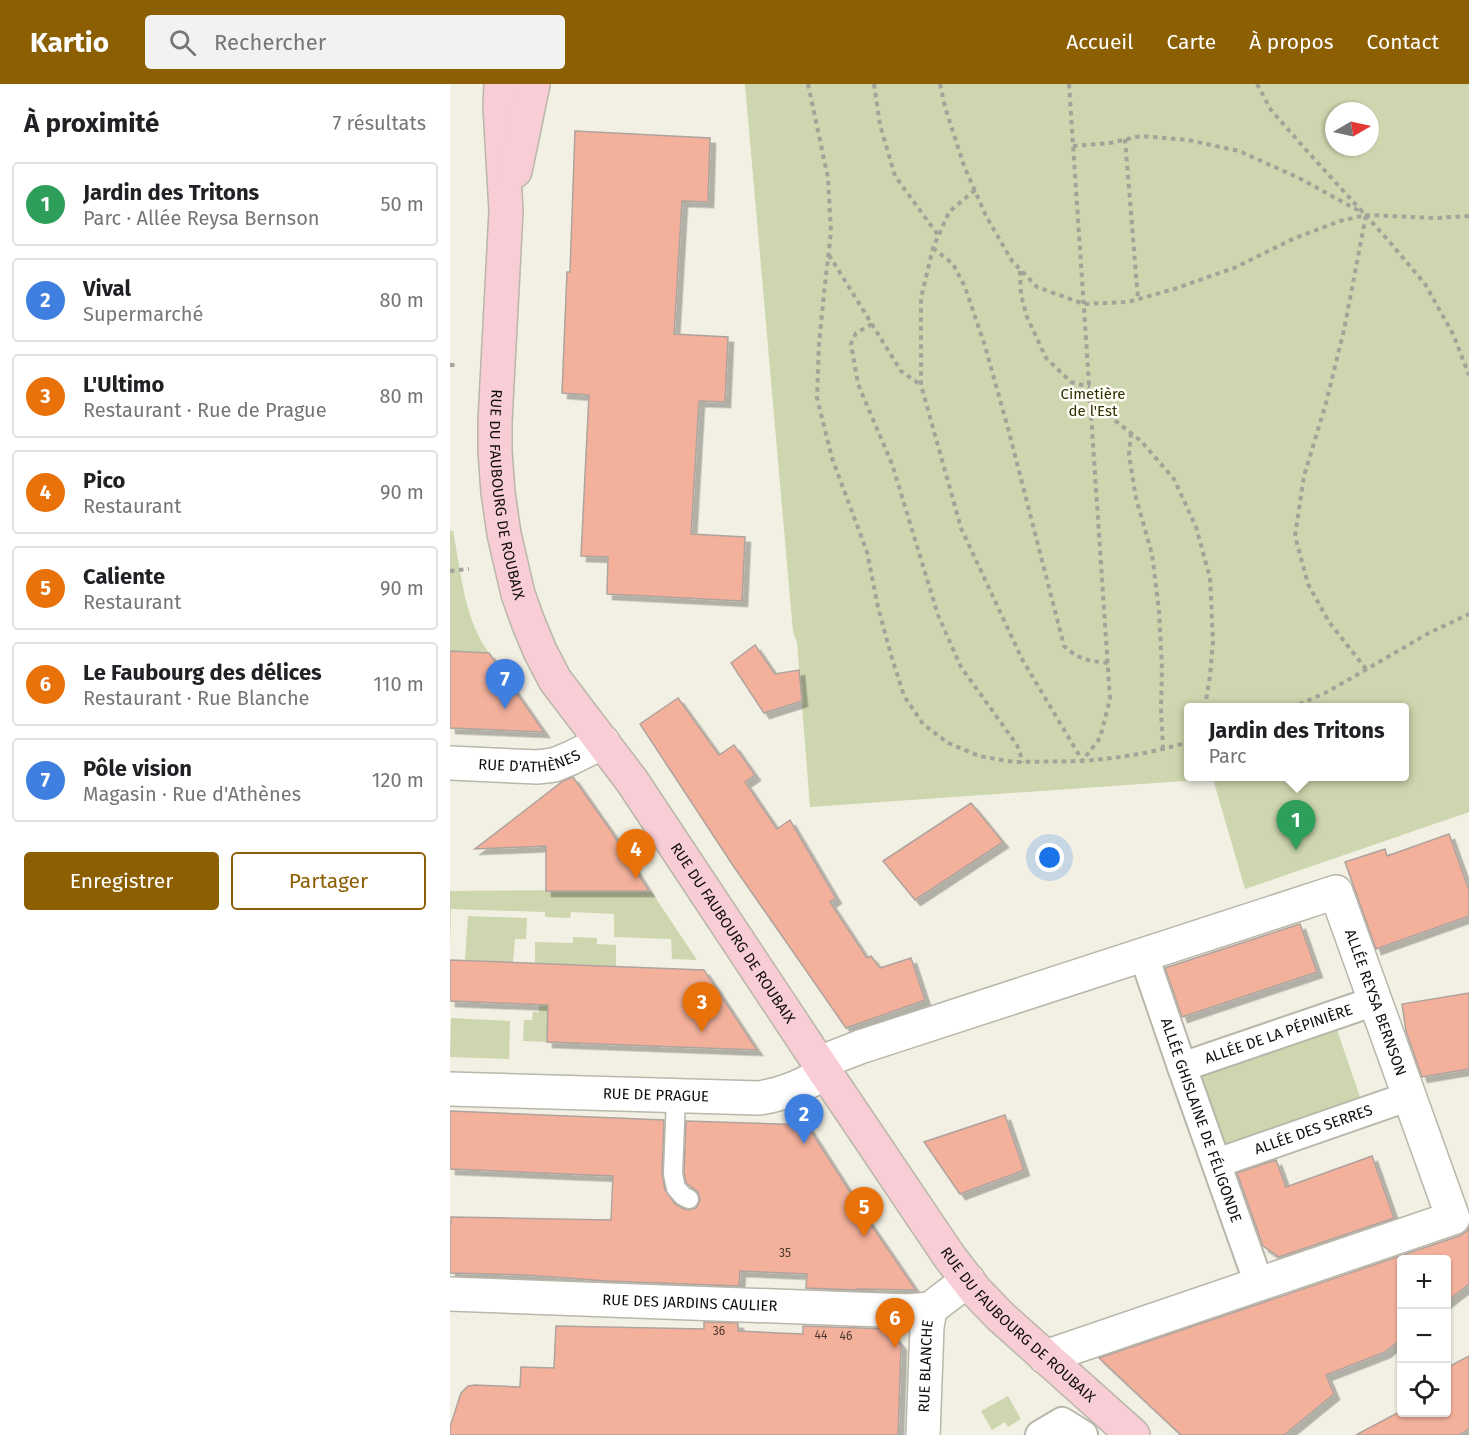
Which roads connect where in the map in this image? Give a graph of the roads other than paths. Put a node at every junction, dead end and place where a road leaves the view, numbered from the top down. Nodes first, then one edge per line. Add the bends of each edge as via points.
1 (501, 84) edge
2 (533, 84) edge
3 (506, 211) junction
4 (603, 742) junction
5 (450, 763) edge
6 (1144, 956) junction
7 (1376, 1001) junction
8 (1182, 1067) junction
9 (822, 1068) junction
10 (460, 1086) edge
11 (676, 1096) junction
12 (1410, 1096) junction
13 (1217, 1163) junction
14 (689, 1199) dead end
15 (968, 1280) junction
16 (1259, 1284) junction
17 (450, 1294) edge
18 (930, 1309) junction
19 (1045, 1357) junction
20 (923, 1435) edge
21 (1040, 1435) edge
22 (1083, 1435) edge
23 (1133, 1435) edge

1 - 3 main road, RUE DU FAUBOURG DE ROUBAIX
2 - 3 main road, RUE DU FAUBOURG DE ROUBAIX
3 - 4 main road, RUE DU FAUBOURG DE ROUBAIX via 495,422 504,534 518,594 540,651 555,680
4 - 5 street, RUE D'ATHÈNES via 554,765
4 - 9 main road, RUE DU FAUBOURG DE ROUBAIX
6 - 7 street, ALLÉE REYSA BERNSON via 1336,892
6 - 8 street, ALLÉE GHISLAINE DE FÉLIGONDE
6 - 9 street, ALLÉE REYSA BERNSON via 871,1044
7 - 8 street, ALLÉE DE LA PÉPINIÈRE
7 - 12 street, ALLÉE REYSA BERNSON
8 - 13 street, ALLÉE GHISLAINE DE FÉLIGONDE
9 - 11 street, RUE DE PRAGUE via 793,1090 768,1097
9 - 15 main road, RUE DU FAUBOURG DE ROUBAIX
10 - 11 street, RUE DE PRAGUE
11 - 14 lane via 673,1174 676,1188
12 - 13 street, ALLÉE DES SERRES
12 - 16 street, ALLÉE REYSA BERNSON via 1453,1218
13 - 16 street, ALLÉE GHISLAINE DE FÉLIGONDE
15 - 18 street, RUE BLANCHE
15 - 19 main road, RUE DU FAUBOURG DE ROUBAIX
16 - 19 street, ALLÉE REYSA BERNSON
17 - 18 street, RUE DES JARDINS CAULIER
18 - 20 street, RUE BLANCHE
19 - 23 main road, RUE DU FAUBOURG DE ROUBAIX
21 - 22 street via 1062,1422

